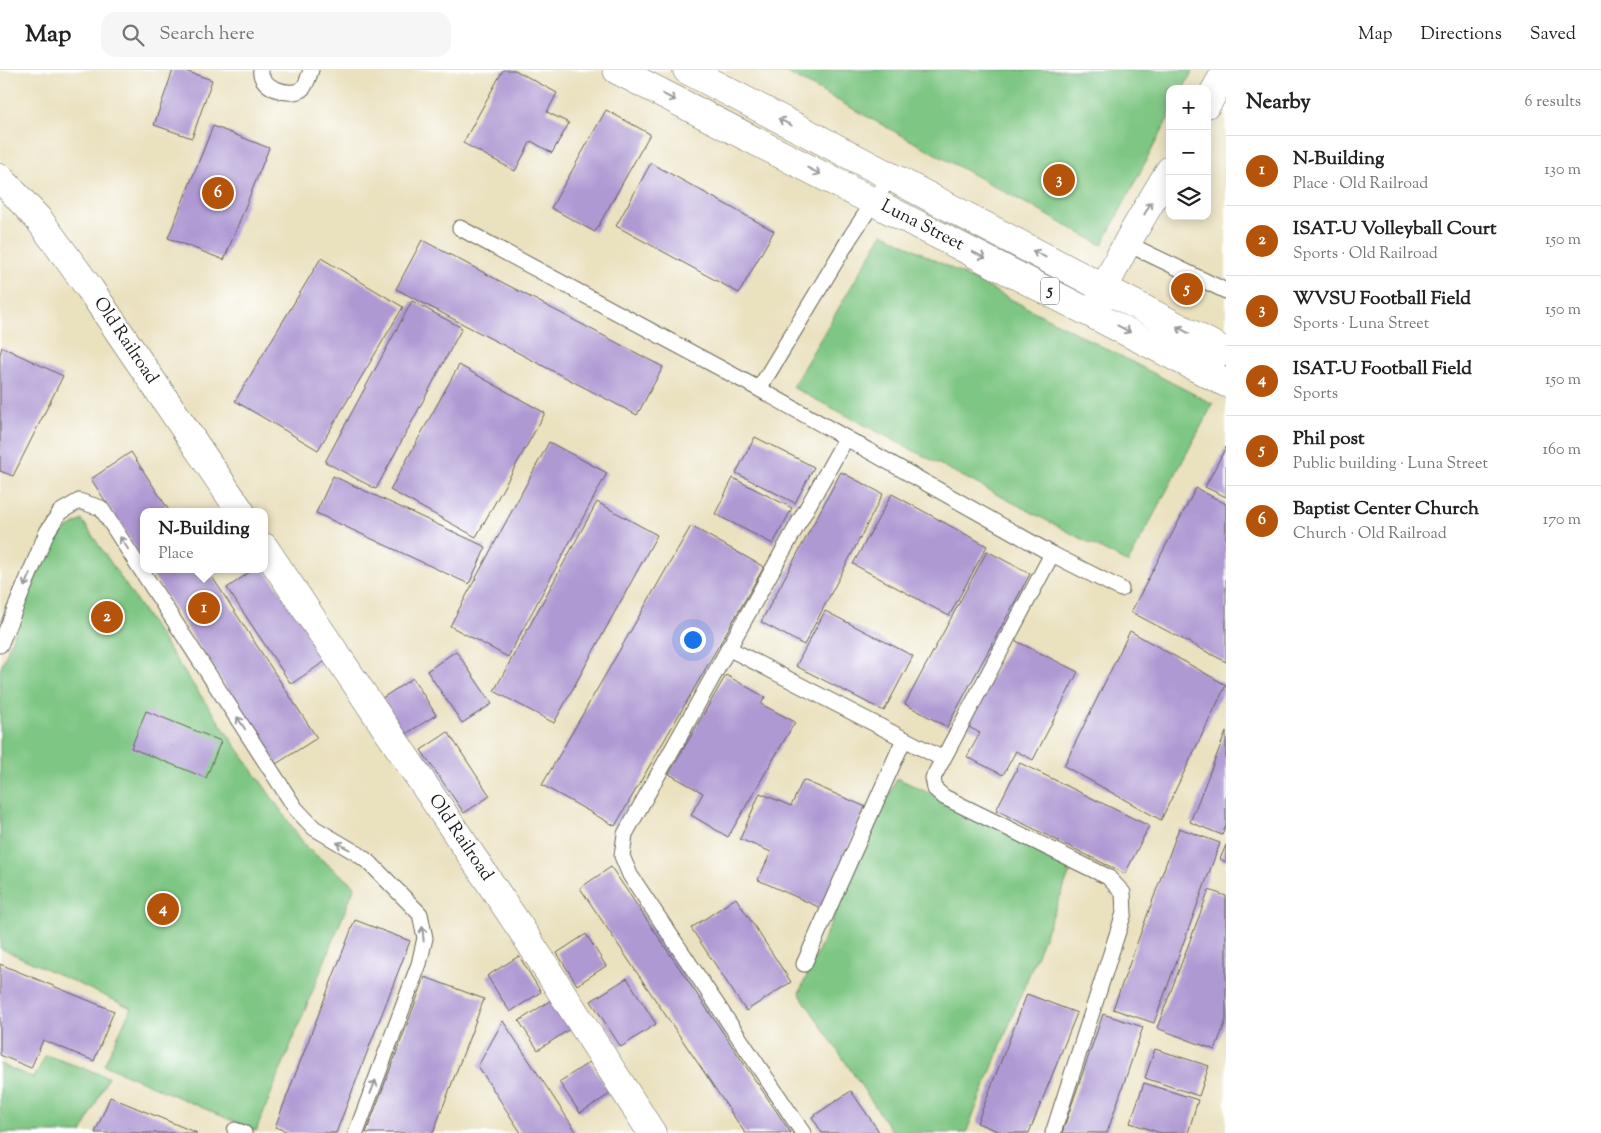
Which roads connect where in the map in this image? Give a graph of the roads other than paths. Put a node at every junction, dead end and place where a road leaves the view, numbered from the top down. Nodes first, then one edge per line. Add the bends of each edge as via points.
1 (261, 70) edge
2 (312, 70) edge
3 (687, 70) edge
4 (624, 72) edge
5 (1226, 72) edge
6 (1211, 97) edge
7 (1167, 175) edge
8 (890, 177) junction
9 (0, 178) edge
10 (874, 201) junction
11 (460, 228) dead end
12 (1128, 244) junction
13 (1104, 288) junction
14 (1226, 291) edge
15 (1094, 314) junction
16 (1226, 352) edge
17 (1226, 383) edge
18 (759, 389) junction
19 (846, 438) junction
20 (238, 508) edge
21 (268, 552) edge
22 (1052, 554) junction
23 (140, 568) edge
24 (143, 573) edge
25 (1121, 589) dead end
26 (0, 645) edge
27 (728, 648) junction
28 (904, 739) junction
29 (943, 759) junction
30 (804, 964) dead end
31 (356, 1133) edge
32 (652, 1133) edge
33 (802, 1133) edge
34 (1053, 1133) edge

1 - 2 lane via 262,80 267,85 297,92 304,88
8 -> 3 street, Luna Street / 5
4 -> 10 street, Luna Street / 5
5 - 6 street
12 -> 7 street
8 - 10 lane
13 -> 8 street, Luna Street / 5
9 - 20 street, Old Railroad via 40,221 90,289
10 -> 15 street, Luna Street / 5
10 - 18 lane
11 - 18 lane
12 - 13 street
12 - 14 lane
13 - 15 street
16 -> 13 street, Luna Street / 5
15 -> 17 street, Luna Street / 5
18 - 19 lane
19 - 22 lane
19 - 27 lane
21 - 32 street, Old Railroad via 523,932
22 - 25 lane
22 - 29 lane
23 -> 26 lane via 101,508 79,501 60,512 47,532
31 -> 24 lane via 419,964 424,938 420,914 371,864 314,828 296,808
27 - 28 lane
27 - 33 lane via 624,834 622,856 630,875
28 - 29 lane
28 - 30 lane
29 - 34 lane via 933,778 935,789 944,797 1108,877 1124,893 1124,913

